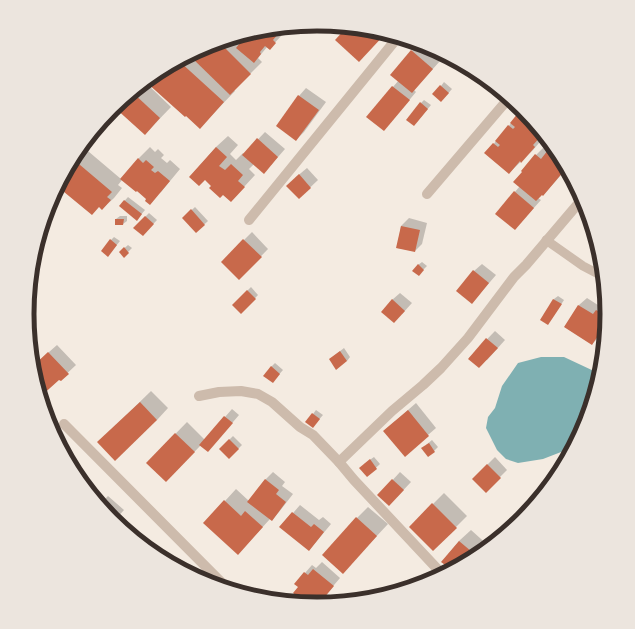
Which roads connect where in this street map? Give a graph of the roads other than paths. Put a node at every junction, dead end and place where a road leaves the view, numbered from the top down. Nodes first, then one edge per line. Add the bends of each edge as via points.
1 (394, 42) edge
2 (505, 102) edge
3 (427, 194) dead end
4 (578, 204) edge
5 (249, 220) dead end
6 (546, 240) junction
7 (598, 273) edge
8 (199, 396) dead end
9 (64, 424) dead end
10 (339, 462) junction
11 (439, 571) edge
12 (219, 580) edge

1 - 5 street
2 - 3 street
4 - 6 street
6 - 7 lane via 583,266
6 - 10 street via 441,368
8 - 10 street via 241,391 258,394 313,434
9 - 12 street
10 - 11 street

